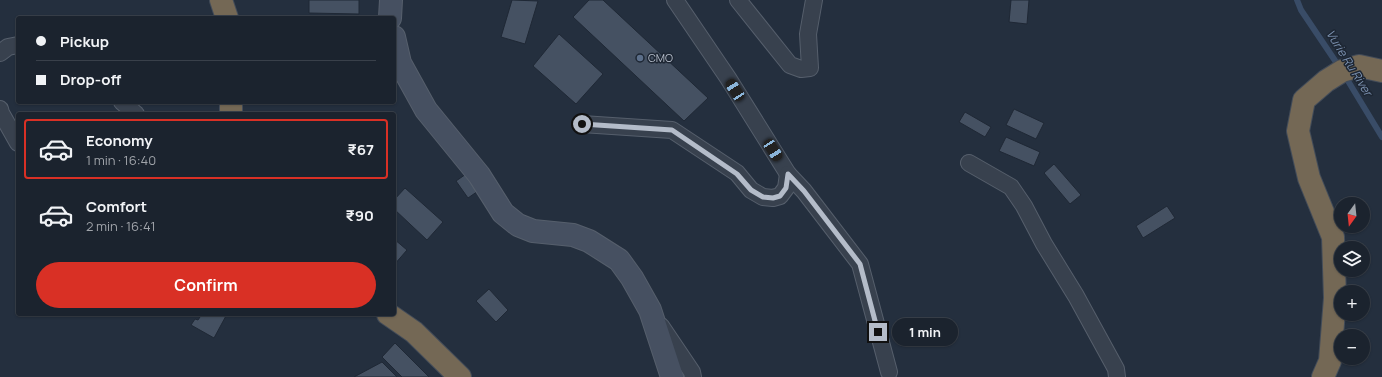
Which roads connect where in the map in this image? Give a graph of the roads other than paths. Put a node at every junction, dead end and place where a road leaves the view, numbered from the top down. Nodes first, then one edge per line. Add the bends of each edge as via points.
1 (221, 0) edge
2 (391, 0) edge
3 (675, 0) edge
4 (738, 0) edge
5 (814, 0) edge
6 (226, 16) edge
7 (390, 16) edge
8 (16, 45) edge
9 (396, 46) edge
10 (0, 53) edge
11 (1382, 71) edge
12 (124, 104) edge
13 (0, 109) edge
14 (134, 112) edge
15 (582, 124) dead end
16 (16, 139) edge
17 (969, 163) dead end
18 (788, 174) junction
19 (650, 310) junction
20 (391, 316) edge
21 (889, 372) dead end
22 (460, 377) edge
23 (672, 377) edge
24 (693, 377) edge
25 (1117, 377) edge
26 (1324, 377) edge

1 - 6 highway
2 - 7 street
3 - 18 street
4 - 5 street via 790,65 801,69 810,68 808,34
8 - 10 street
9 - 19 street via 400,63 426,110 479,175 503,213 518,225 532,231 573,235 589,241 619,260
11 - 26 highway via 1359,66 1342,71 1326,81 1304,100 1298,131 1310,178 1333,237 1335,298 1330,361
12 - 14 street
13 - 16 street
15 - 18 street via 672,130 737,174 751,190 763,197 780,196 786,188
17 - 25 street via 1011,188 1024,206 1116,369
18 - 21 street via 860,264
19 - 23 street
19 - 24 street
20 - 22 highway via 414,332

